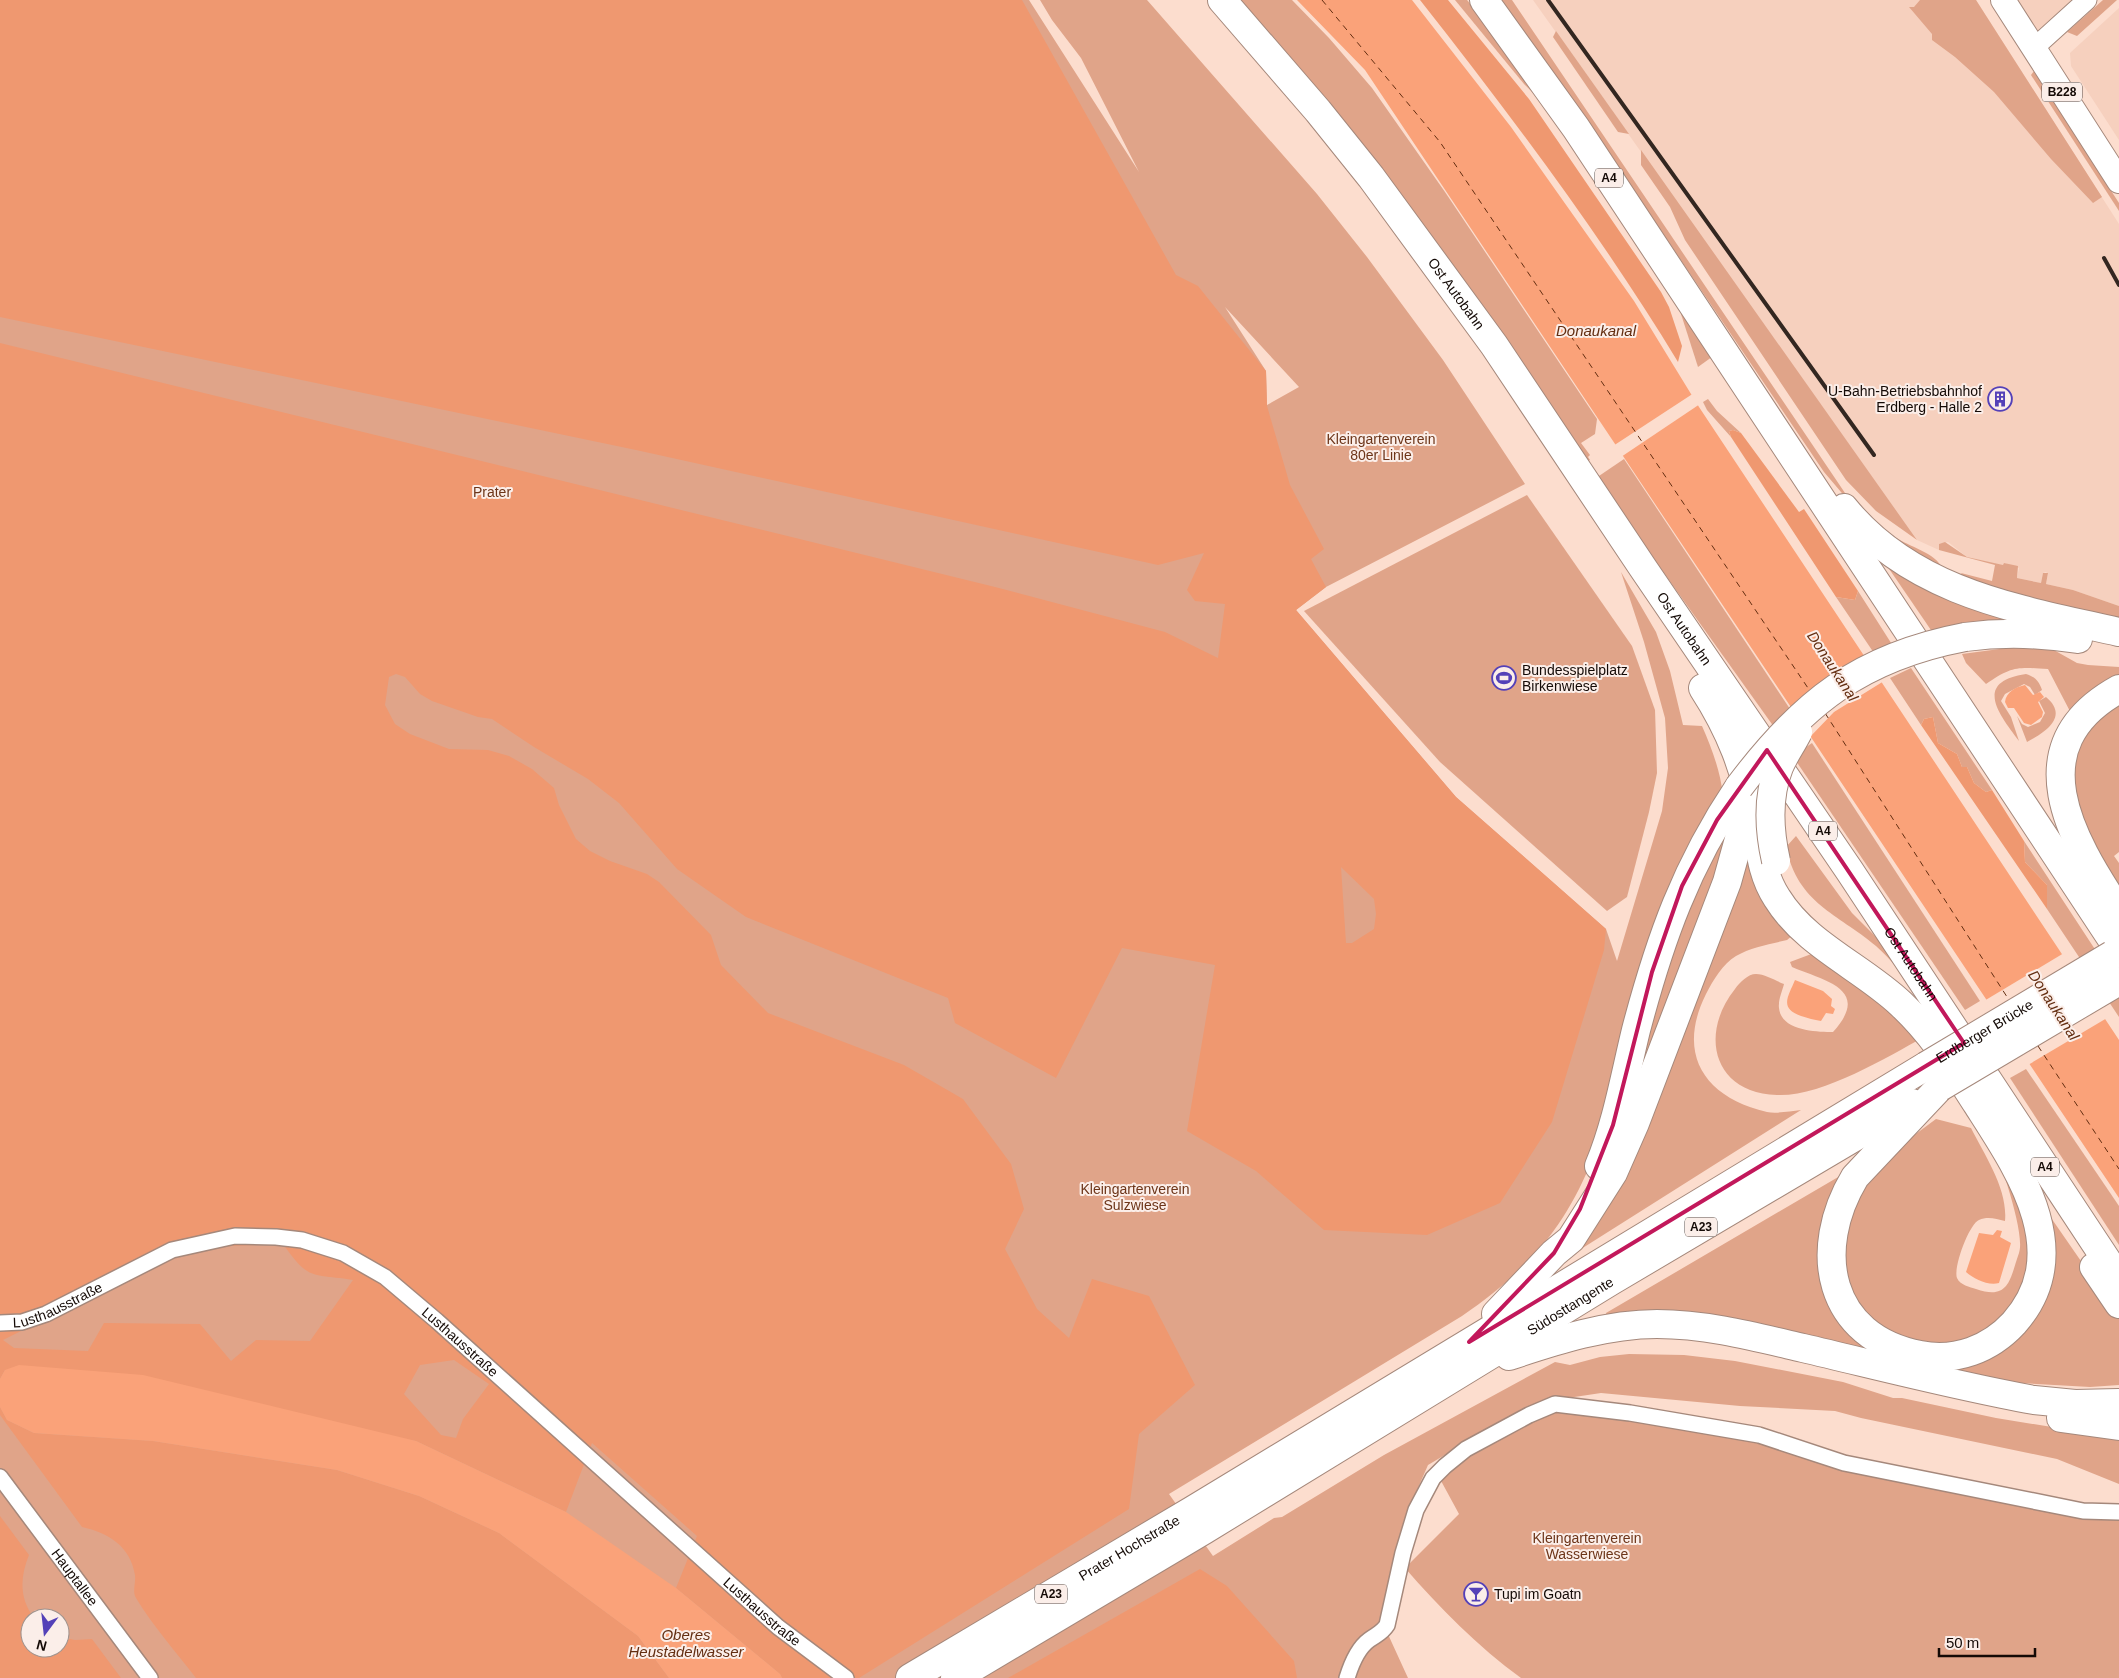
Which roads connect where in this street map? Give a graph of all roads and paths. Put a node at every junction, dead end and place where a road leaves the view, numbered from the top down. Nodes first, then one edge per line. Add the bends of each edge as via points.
1 (1222, 0) edge
2 (1484, 0) edge
3 (2003, 0) edge
4 (2087, 0) edge
5 (2034, 48) junction
6 (2119, 180) edge
7 (1792, 454) junction
8 (1659, 592) junction
9 (2119, 632) edge
10 (2119, 647) edge
11 (2119, 689) edge
12 (1811, 706) junction
13 (1745, 781) junction
14 (2119, 911) edge
15 (2119, 924) edge
16 (2119, 951) edge
17 (2119, 981) edge
18 (1933, 1076) junction
19 (1554, 1254) junction
20 (2119, 1279) edge
21 (2119, 1304) edge
22 (0, 1324) edge
23 (1469, 1342) junction
24 (1465, 1370) junction
25 (2119, 1402) edge
26 (2119, 1426) edge
27 (0, 1477) edge
28 (2119, 1512) edge
29 (1199, 1520) junction
30 (150, 1678) edge
31 (846, 1678) edge
32 (910, 1678) edge
33 (955, 1678) edge
34 (1347, 1678) edge

1 - 8 highway, Ost Autobahn / A4 via 1318,110 1427,251 1494,345
2 - 7 highway, A4 via 1576,128
3 - 5 main road, B228
4 - 5 street
5 - 6 main road, B228
7 - 9 highway via 1805,457 1864,530 1924,574 1959,591 1988,600
7 - 15 highway via 1804,464 1940,659
7 - 16 highway, A4
8 - 13 highway via 1659,616 1727,727
8 - 20 highway, Ost Autobahn / A4 via 1854,878
10 - 12 highway, bridge via 2038,633 1965,637 1916,648 1887,659 1841,683
11 - 14 highway via 2088,710 2074,730 2065,751 2060,788 2083,855
12 - 19 highway, bridge via 1757,763 1717,820 1682,886 1652,972 1601,1162 1580,1209
12 - 21 highway, bridge via 1782,761 1774,784 1770,815 1773,844 1776,861 1786,882 1799,902 1885,968 1923,1010
13 - 18 highway via 1763,868 1776,898 1794,920 1898,1002 1935,1040 2012,1157 2034,1207 2041,1259 2036,1284 2024,1309 2007,1330 1988,1344 1967,1354 1942,1358 1902,1351 1871,1335 1853,1317 1839,1294 1831,1257 1836,1217 1855,1177
13 - 19 highway via 1739,839 1730,874 1635,1123 1601,1194 1571,1239
16 - 18 highway, Erdberger Brücke / A23, bridge
17 - 18 highway, Erdberger Brücke / A23, bridge
18 - 23 highway, Südosttangente / A23
18 - 24 highway, Südosttangente / A23 via 1628,1271
19 - 23 highway
22 - 31 street, Lusthausstraße via 22,1322 46,1314 172,1250 235,1236 302,1240 343,1253 392,1283 778,1628
23 - 29 highway, Südosttangente / A23
24 - 25 highway via 1558,1339 1612,1328 1658,1324 1745,1335 2027,1399 2075,1404
24 - 26 highway via 1631,1340 1700,1342 1740,1348 2004,1408
24 - 29 highway, Südosttangente / A23
27 - 30 street, Hauptallee
28 - 34 street via 2082,1510 1844,1464 1759,1435 1555,1404 1529,1414 1466,1449 1439,1471 1423,1493 1416,1510 1387,1625 1381,1634 1362,1646
29 - 32 highway, Prater Hochstraße / A23
29 - 33 highway, Prater Hochstraße / A23

